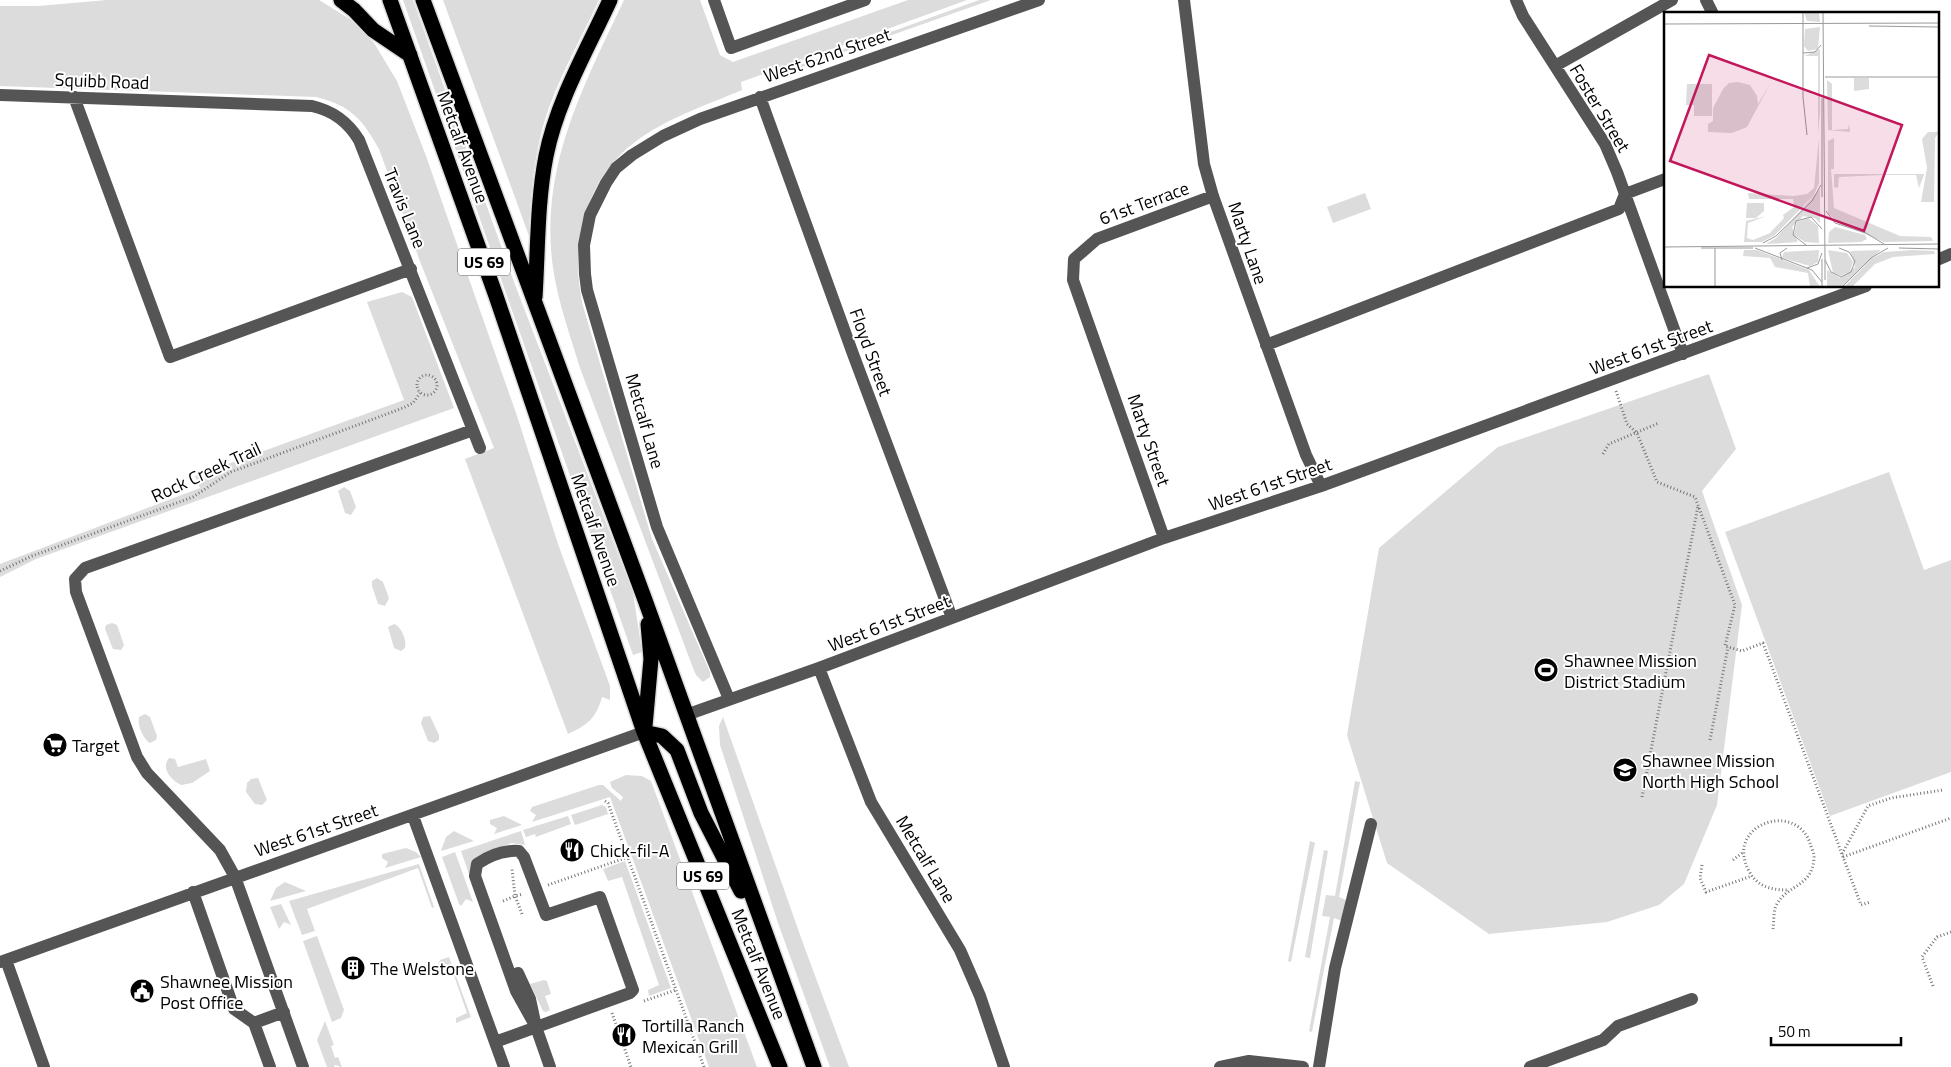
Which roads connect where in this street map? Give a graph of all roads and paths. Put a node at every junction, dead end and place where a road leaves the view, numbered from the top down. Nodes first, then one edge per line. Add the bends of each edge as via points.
1 (341, 0) edge
2 (390, 0) edge
3 (423, 0) edge
4 (610, 0) edge
5 (714, 0) edge
6 (865, 0) edge
7 (1039, 0) edge
8 (1184, 0) edge
9 (1516, 0) edge
10 (1672, 0) edge
11 (1706, 0) edge
12 (1712, 12) edge
13 (410, 56) junction
14 (1555, 66) junction
15 (0, 94) edge
16 (74, 97) junction
17 (760, 97) junction
18 (203, 102) joint
19 (632, 155) joint
20 (1664, 179) edge
21 (1625, 194) junction
22 (1213, 196) junction
23 (1951, 254) edge
24 (1938, 260) edge
25 (411, 269) junction
26 (1854, 288) edge
27 (1837, 291) edge
28 (535, 304) junction
29 (1266, 345) junction
30 (1100, 353) joint
31 (1683, 354) junction
32 (420, 393) junction
33 (1608, 394) dead end
34 (1659, 423) dead end
35 (473, 430) junction
36 (1637, 432) junction
37 (480, 448) dead end
38 (1603, 454) dead end
39 (1321, 486) junction
40 (1698, 506) junction
41 (1164, 538) junction
42 (0, 571) edge
43 (645, 600) junction
44 (952, 618) junction
45 (1728, 647) junction
46 (818, 668) junction
47 (729, 699) junction
48 (686, 715) junction
49 (644, 732) junction
50 (1710, 740) dead end
51 (1943, 790) dead end
52 (1642, 797) dead end
53 (605, 801) dead end
54 (413, 816) junction
55 (1951, 818) edge
56 (1371, 824) dead end
57 (1743, 852) junction
58 (1842, 856) junction
59 (628, 857) junction
60 (1733, 860) dead end
61 (1702, 865) dead end
62 (1752, 876) junction
63 (235, 877) junction
64 (543, 886) dead end
65 (1788, 890) junction
66 (193, 892) junction
67 (523, 894) dead end
68 (1870, 902) dead end
69 (522, 914) dead end
70 (1773, 929) dead end
71 (1951, 932) edge
72 (769, 944) junction
73 (3, 961) edge
74 (1932, 986) dead end
75 (676, 990) junction
76 (1692, 999) dead end
77 (639, 1002) dead end
78 (620, 1009) dead end
79 (284, 1012) junction
80 (254, 1023) junction
81 (536, 1027) junction
82 (495, 1042) junction
83 (44, 1067) edge
84 (270, 1067) edge
85 (303, 1067) edge
86 (504, 1067) edge
87 (550, 1067) edge
88 (630, 1067) edge
89 (704, 1067) edge
90 (780, 1067) edge
91 (814, 1067) edge
92 (1004, 1067) edge
93 (1220, 1067) edge
94 (1303, 1067) edge
95 (1319, 1067) edge
96 (1530, 1067) edge

1 - 13 highway via 373,30
2 - 13 highway, Metcalf Avenue / US 69
3 - 28 highway, Metcalf Avenue
4 - 28 highway, US 69 via 561,105 547,154 540,192
5 - 6 street via 731,48
7 - 17 street, West 62nd Street
8 - 22 street, Marty Lane via 1204,164
9 - 14 street, Foster Street
10 - 14 street
11 - 12 street
13 - 49 highway, Metcalf Avenue / US 69 via 496,296
14 - 21 street, Foster Street via 1605,144
15 - 16 street, Squibb Road
16 - 18 street, Squibb Road
16 - 25 street via 170,357
17 - 19 street, West 62nd Street via 700,119
17 - 44 street, Floyd Street
18 - 25 street, Travis Lane via 312,106 341,118 359,140
19 - 47 street, Metcalf Lane via 616,168 590,215 584,245 587,290 656,527
20 - 21 street
21 - 29 street via 1619,209
21 - 31 street, Foster Street
22 - 29 street, Marty Lane
22 - 30 street, 61st Terrace via 1097,239 1074,258 1073,280
23 - 24 street
25 - 35 street, Travis Lane
26 - 27 street, West 61st Street
27 - 31 street, West 61st Street
28 - 43 highway, Metcalf Avenue / US 69
29 - 39 street, Marty Lane via 1306,455
30 - 41 street, Marty Street
31 - 39 street, West 61st Street
32 - 32 path via 427,396 436,391 438,384 435,378 429,375 420,378 417,387
32 - 42 path, Rock Creek Trail via 413,403 404,408 231,472 193,497 32,556
33 - 36 path via 1616,391 1627,424
34 - 36 path
35 - 37 street, Travis Lane
35 - 63 street via 85,568 77,576 74,586 136,757 147,773 220,850
36 - 38 path via 1609,444
36 - 40 path via 1657,482 1695,497
39 - 41 street, West 61st Street
40 - 45 path via 1734,604 1725,646
40 - 52 path
41 - 44 street, West 61st Street
43 - 48 highway, Metcalf Avenue / US 69
43 - 49 highway via 651,660
44 - 46 street, West 61st Street
45 - 50 path
45 - 58 path via 1742,651 1763,643
46 - 47 street, West 61st Street
46 - 92 street, Metcalf Lane via 871,802 960,950 980,996
47 - 48 street, West 61st Street
48 - 72 highway, Metcalf Avenue / US 69
49 - 54 street, West 61st Street
49 - 72 highway via 662,736 677,750 701,813
49 - 90 highway, Metcalf Avenue / US 69
51 - 58 path via 1891,798 1868,806
53 - 59 path
54 - 63 street, West 61st Street
54 - 82 street
55 - 58 path
56 - 95 street via 1335,968
57 - 60 path
57 - 62 path
57 - 65 path via 1745,841 1754,829 1770,821 1787,821 1800,826 1809,839 1814,856 1810,873 1801,885
58 - 68 path via 1861,905
59 - 64 path
59 - 75 path
61 - 62 path via 1700,878 1706,892
62 - 65 path via 1761,885
63 - 66 street, West 61st Street
63 - 79 street
65 - 70 path via 1776,907
66 - 73 street, West 61st Street
66 - 80 street via 234,1009
67 - 69 path via 516,896
71 - 74 path via 1937,937 1922,957
72 - 91 highway, Metcalf Avenue / US 69
73 - 83 street
75 - 77 path
75 - 89 path
76 - 96 street via 1618,1026 1603,1040
78 - 88 path via 611,1012
79 - 80 street
79 - 85 street
80 - 84 street
81 - 81 street via 516,991 475,876 478,864 494,854 519,851 546,915 600,897 633,990
81 - 82 street
81 - 87 street
82 - 86 street
93 - 94 street via 1249,1060

